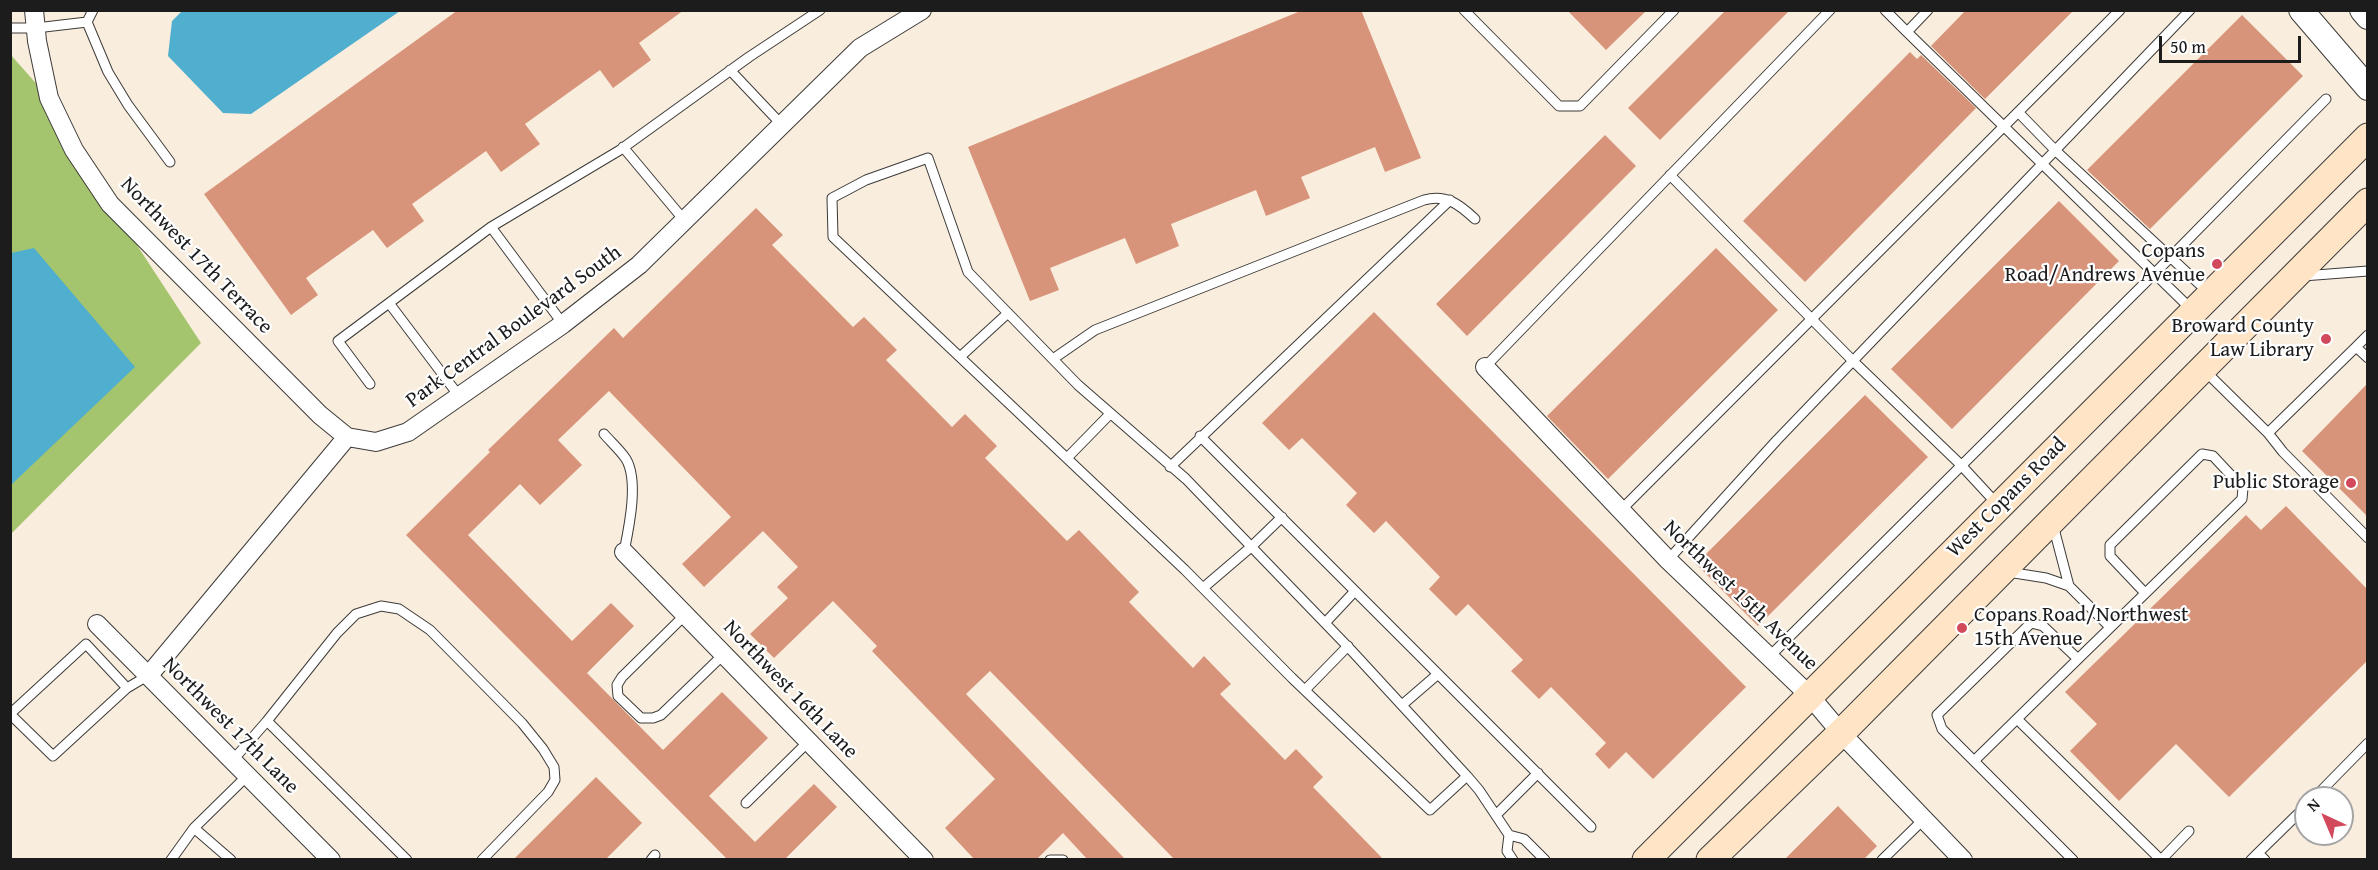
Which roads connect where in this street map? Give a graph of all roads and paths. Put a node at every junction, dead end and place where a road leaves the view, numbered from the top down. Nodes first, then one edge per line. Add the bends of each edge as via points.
1 (820, 10) edge
2 (922, 10) edge
3 (1464, 10) edge
4 (1674, 10) edge
5 (1830, 10) edge
6 (1885, 10) edge
7 (1928, 10) edge
8 (2120, 10) edge
9 (2190, 10) edge
10 (2301, 10) edge
11 (2362, 10) edge
12 (94, 11) edge
13 (2367, 17) edge
14 (35, 19) edge
15 (87, 22) junction
16 (10, 28) edge
17 (1907, 32) junction
18 (730, 70) junction
19 (2367, 88) edge
20 (2326, 99) dead end
21 (2018, 112) junction
22 (781, 124) junction
23 (2003, 127) junction
24 (2367, 136) edge
25 (624, 147) junction
26 (2056, 151) junction
27 (170, 162) dead end
28 (2043, 165) junction
29 (1670, 175) junction
30 (1450, 200) junction
31 (2367, 202) edge
32 (1475, 219) dead end
33 (684, 220) junction
34 (491, 227) junction
35 (2170, 258) junction
36 (2367, 271) edge
37 (2155, 273) junction
38 (2292, 277) junction
39 (389, 303) junction
40 (2202, 303) junction
41 (1008, 313) junction
42 (1812, 319) junction
43 (563, 324) junction
44 (2367, 335) edge
45 (2356, 347) junction
46 (960, 357) junction
47 (2367, 358) edge
48 (1053, 359) junction
49 (1853, 361) junction
50 (1485, 366) joint
51 (2203, 369) junction
52 (370, 384) dead end
53 (459, 396) junction
54 (1110, 414) junction
55 (2268, 433) junction
56 (604, 434) dead end
57 (1200, 436) junction
58 (347, 437) junction
59 (1067, 458) junction
60 (1961, 465) junction
61 (1170, 466) junction
62 (1998, 506) junction
63 (1621, 510) junction
64 (1282, 517) junction
65 (2052, 520) junction
66 (2367, 538) edge
67 (1251, 547) junction
68 (624, 552) joint
69 (1668, 560) junction
70 (2002, 571) junction
71 (2069, 586) junction
72 (1203, 588) junction
73 (1355, 591) junction
74 (2145, 593) junction
75 (686, 615) junction
76 (1325, 623) junction
77 (97, 624) dead end
78 (2110, 627) junction
79 (1348, 646) junction
80 (724, 654) junction
81 (1769, 657) junction
82 (2078, 659) junction
83 (1438, 674) junction
84 (149, 675) junction
85 (127, 688) junction
86 (1305, 690) junction
87 (1809, 695) junction
88 (1402, 705) junction
89 (10, 714) edge
90 (2016, 719) junction
91 (267, 721) junction
92 (1841, 733) junction
93 (809, 741) junction
94 (2367, 743) edge
95 (233, 760) junction
96 (1974, 761) junction
97 (1538, 773) junction
98 (248, 775) junction
99 (1467, 776) junction
100 (2326, 786) edge
101 (746, 803) dead end
102 (1497, 814) junction
103 (1924, 819) junction
104 (2294, 819) edge
105 (1591, 827) dead end
106 (194, 828) junction
107 (2189, 831) dead end
108 (1509, 835) junction
109 (2258, 857) edge
110 (171, 860) edge
111 (231, 860) edge
112 (331, 860) edge
113 (407, 860) edge
114 (482, 860) edge
115 (924, 860) edge
116 (1050, 860) edge
117 (1064, 860) edge
118 (1514, 860) edge
119 (1545, 860) edge
120 (1646, 860) edge
121 (1710, 860) edge
122 (1882, 860) edge
123 (1963, 860) edge
124 (2073, 860) edge
125 (2161, 860) edge

1 - 18 lane
2 - 22 street, Park Central Boulevard South via 860,48
3 - 4 lane via 1559,106 1580,106
5 - 29 lane
6 - 17 lane
7 - 17 lane
8 - 21 lane
9 - 26 lane
10 - 19 street
11 - 13 street
12 - 15 lane
14 - 15 lane
14 - 16 lane
14 - 58 street, Northwest 17th Terrace via 49,98 74,150 110,204 320,415
15 - 27 lane via 108,72
17 - 23 lane
18 - 22 lane
18 - 25 lane
20 - 35 lane
21 - 23 lane
21 - 26 lane
22 - 33 street, Park Central Boulevard South
23 - 28 lane
23 - 42 lane
24 - 40 main road, West Copans Road
25 - 33 lane
25 - 34 lane
26 - 28 lane
26 - 35 lane
28 - 37 lane
28 - 49 lane
29 - 42 lane
29 - 50 lane
30 - 32 lane
30 - 48 lane via 1424,200 1095,330
30 - 57 lane
31 - 38 main road
33 - 43 street, Park Central Boulevard South via 639,265
34 - 39 lane
34 - 43 lane
35 - 37 lane
35 - 40 lane
36 - 38 lane
37 - 40 lane
37 - 60 lane
38 - 51 main road
39 - 52 lane via 338,341
39 - 53 lane
40 - 62 main road, West Copans Road
41 - 46 lane
41 - 46 lane via 968,272 928,158 867,180 832,198 833,237
41 - 48 lane
42 - 49 lane
42 - 63 lane
43 - 53 street, Park Central Boulevard South
44 - 45 lane
45 - 47 lane
45 - 55 lane
46 - 59 lane
48 - 54 lane
49 - 60 lane
49 - 69 lane
50 - 63 street, Northwest 15th Avenue
51 - 55 lane
51 - 65 main road
53 - 58 street, Park Central Boulevard South via 408,432 376,442
54 - 59 lane
54 - 61 lane
55 - 66 lane
56 - 68 lane via 626,459 631,482
57 - 61 lane
57 - 64 lane
58 - 84 street
59 - 72 lane
60 - 62 lane
60 - 81 lane
61 - 67 lane
62 - 87 main road, West Copans Road
63 - 69 street, Northwest 15th Avenue
64 - 67 lane
64 - 73 lane
65 - 70 main road
65 - 71 lane
67 - 72 lane
67 - 76 lane
68 - 75 street, Northwest 16th Lane
69 - 81 street, Northwest 15th Avenue
70 - 71 lane
70 - 92 main road
71 - 78 lane
72 - 86 lane
73 - 76 lane
73 - 83 lane
74 - 74 lane via 2242,499 2243,488 2212,456 2202,454 2110,545 2110,556
74 - 78 lane
75 - 80 street, Northwest 16th Lane
75 - 80 lane via 622,676 617,685 618,696 641,718 661,715
76 - 79 lane
77 - 84 street, Northwest 17th Lane
78 - 82 lane
79 - 86 lane
79 - 88 lane
80 - 93 street, Northwest 16th Lane
81 - 87 street, Northwest 15th Avenue
82 - 90 lane
82 - 96 lane via 2043,626 2031,623 1937,715 1942,729
83 - 88 lane
83 - 97 lane
84 - 85 lane
84 - 95 street, Northwest 17th Lane
85 - 89 lane via 53,756
85 - 89 lane via 86,644
86 - 99 lane via 1430,810
87 - 92 street, Northwest 15th Avenue
87 - 120 main road, West Copans Road
88 - 99 lane
90 - 96 lane
90 - 125 lane
91 - 95 lane
91 - 113 lane
91 - 114 lane via 356,614 381,606 399,609 430,630 522,723 554,767 555,780 548,792
92 - 103 street, Northwest 15th Avenue
92 - 121 main road
93 - 101 lane
93 - 115 street, Northwest 16th Lane
94 - 100 lane
95 - 98 street, Northwest 17th Lane
96 - 124 lane
97 - 102 lane
97 - 105 lane
98 - 106 lane
98 - 112 street, Northwest 17th Lane
99 - 102 lane
102 - 108 lane
103 - 122 lane
103 - 123 street, Northwest 15th Avenue
104 - 109 lane
106 - 110 lane
106 - 111 lane
107 - 125 lane
108 - 118 lane via 1507,851
108 - 119 lane via 1524,838
116 - 117 lane

